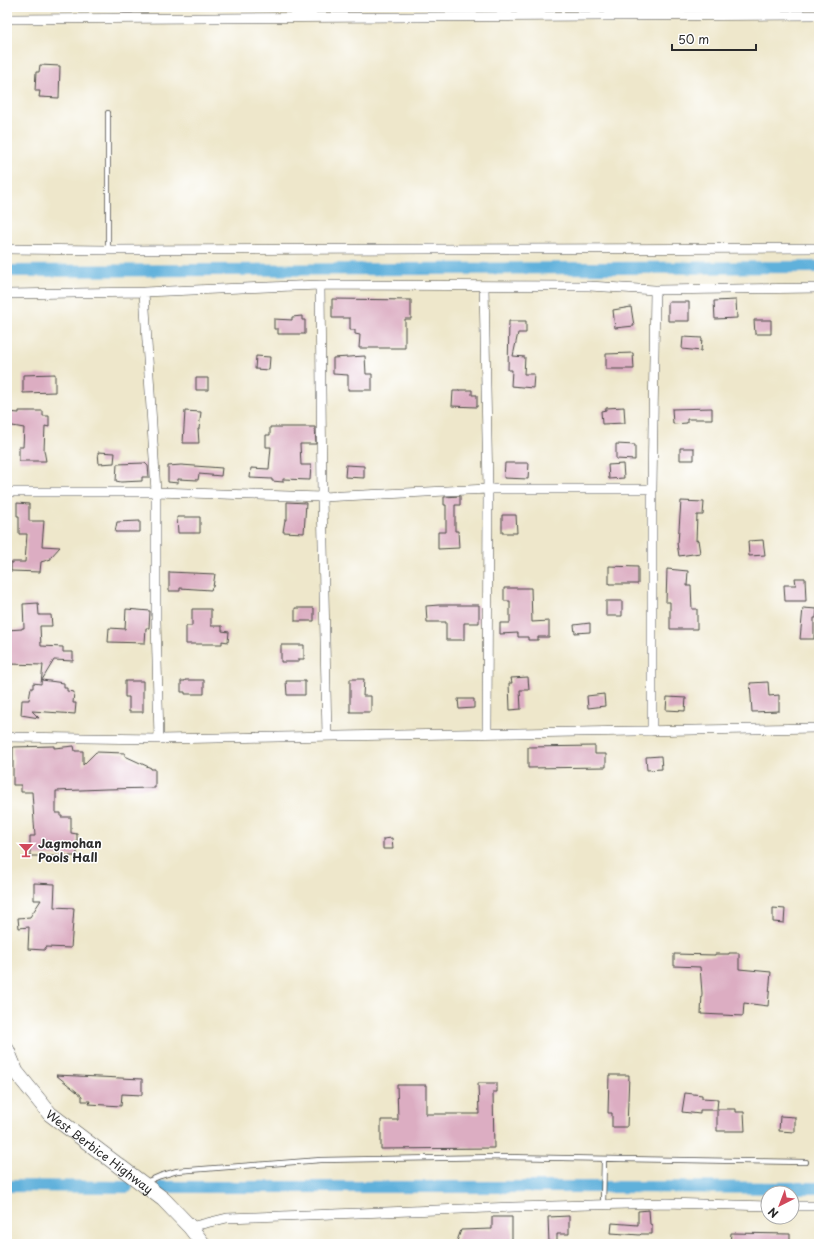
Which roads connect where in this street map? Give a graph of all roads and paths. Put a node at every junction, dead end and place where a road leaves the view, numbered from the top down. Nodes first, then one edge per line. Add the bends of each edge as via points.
1 (819, 15) edge
2 (7, 19) edge
3 (108, 113) dead end
4 (819, 248) edge
5 (7, 249) edge
6 (108, 250) junction
7 (320, 285) junction
8 (484, 286) junction
9 (819, 288) edge
10 (655, 290) junction
11 (144, 292) junction
12 (7, 294) edge
13 (488, 489) junction
14 (652, 489) junction
15 (7, 492) edge
16 (156, 492) junction
17 (322, 497) junction
18 (819, 728) edge
19 (652, 731) junction
20 (487, 733) junction
21 (327, 736) junction
22 (7, 737) edge
23 (159, 738) junction
24 (7, 1050) edge
25 (604, 1159) junction
26 (806, 1162) dead end
27 (142, 1184) junction
28 (603, 1205) junction
29 (760, 1206) edge
30 (800, 1206) edge
31 (819, 1206) edge
32 (190, 1227) junction
33 (203, 1244) edge

1 - 2 street
3 - 6 lane
4 - 6 street
5 - 6 street
7 - 8 street
7 - 11 street
7 - 17 street
8 - 10 street via 589,286
8 - 13 street
9 - 10 street
10 - 14 street
11 - 12 street
11 - 16 street
13 - 14 street
13 - 17 street
13 - 20 street
14 - 19 street
15 - 16 street
16 - 17 street
16 - 23 street
17 - 21 street
18 - 19 street
19 - 20 street
20 - 21 street
21 - 23 street
22 - 23 street
24 - 27 main road, West Berbice Highway via 16,1072 50,1114
25 - 26 lane
25 - 27 lane via 498,1157 321,1160 177,1172
25 - 28 lane
27 - 32 main road, West Berbice Highway via 163,1199
28 - 29 street via 667,1203
28 - 32 street via 227,1218
30 - 31 street
32 - 33 main road, West Berbice Highway

